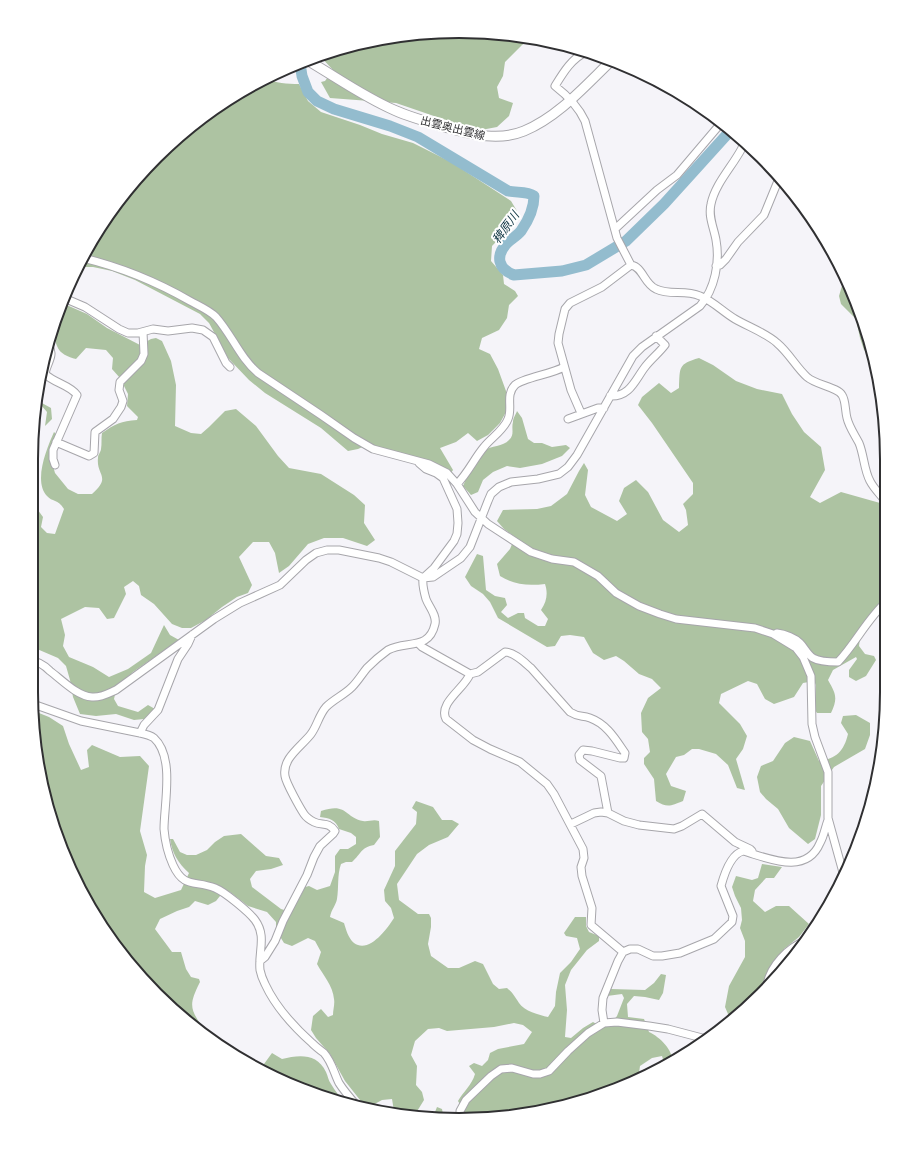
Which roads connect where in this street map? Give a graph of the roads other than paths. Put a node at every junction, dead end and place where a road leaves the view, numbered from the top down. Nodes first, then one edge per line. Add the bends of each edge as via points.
1 (579, 55) edge
2 (314, 64) edge
3 (607, 65) edge
4 (571, 99) junction
5 (718, 127) edge
6 (742, 147) edge
7 (777, 183) edge
8 (615, 229) junction
9 (88, 259) edge
10 (631, 265) junction
11 (716, 266) junction
12 (708, 295) junction
13 (69, 300) edge
14 (143, 332) junction
15 (656, 336) junction
16 (230, 367) dead end
17 (564, 367) junction
18 (46, 376) edge
19 (610, 396) junction
20 (604, 408) junction
21 (582, 413) junction
22 (568, 419) dead end
23 (56, 442) junction
24 (417, 461) junction
25 (55, 465) dead end
26 (457, 484) junction
27 (880, 494) edge
28 (482, 518) junction
29 (423, 578) junction
30 (880, 609) edge
31 (773, 634) junction
32 (192, 636) junction
33 (419, 644) junction
34 (38, 663) edge
35 (470, 674) junction
36 (39, 706) edge
37 (140, 733) junction
38 (608, 813) junction
39 (828, 818) junction
40 (571, 824) junction
41 (754, 854) junction
42 (842, 867) edge
43 (794, 946) edge
44 (624, 952) junction
45 (260, 960) junction
46 (769, 977) edge
47 (604, 1023) junction
48 (699, 1037) edge
49 (352, 1100) edge
50 (460, 1113) edge

1 - 4 street via 564,71 555,86
2 - 4 main road, 出雲奥出雲線 via 394,110 466,133 490,137 522,132 539,124
3 - 4 main road, 出雲奥出雲線
4 - 8 street via 585,120
5 - 8 street via 677,175
6 - 11 street via 710,205 710,217 716,240
7 - 11 street via 764,215 738,242 726,259
8 - 10 street
9 - 24 street via 150,280 208,311 223,325 249,365 258,373 373,449
10 - 12 street via 638,268 654,288 664,292
10 - 17 street via 602,287 570,302 565,309 558,343
11 - 12 street
12 - 15 street via 700,306
12 - 27 street via 734,318 778,343 808,378 841,394 847,420 859,443 869,479
13 - 14 street via 128,333
14 - 16 street via 153,329 202,330 213,337 226,364
14 - 23 street via 144,354 141,361 120,382 119,390 123,401 109,423 95,432 94,453 89,456
15 - 19 street via 633,356
15 - 19 street via 665,346 644,367 630,388 619,396
17 - 21 street
17 - 26 street via 517,383 511,389 508,420 484,446
18 - 23 street via 77,395
19 - 20 street
20 - 21 street
20 - 28 street via 568,467 559,474 511,482 499,487 491,494
21 - 22 street
23 - 25 street via 53,455
24 - 26 street via 447,472
24 - 29 street via 442,478 457,509 458,523 454,542
26 - 28 street via 475,512
28 - 29 street via 470,547 461,558 433,577
28 - 31 street via 524,549 543,557 574,562 598,576 616,593 653,611 676,619 741,625
29 - 32 street via 385,560 339,550 327,550 316,553 306,560 280,585 240,603
29 - 33 street via 426,600 436,623 431,633
30 - 31 street via 838,662 814,659 800,643 790,637
31 - 39 street via 796,648 811,676 812,724 828,772
32 - 34 street via 116,690 105,695 92,697 81,694
32 - 37 street via 178,659 158,710
33 - 35 street
33 - 45 street via 398,646 387,651 367,668 348,691 325,708 311,734 287,762 285,777 305,815 317,823 332,826 335,831 320,846 275,941 265,957
35 - 38 street via 478,672 505,652 509,652 524,661 570,712 577,717 599,722 610,732 625,753 624,758 583,750 579,755 580,760 601,776
35 - 40 street via 469,679 449,700 445,708 446,719 473,740 520,762 547,784
36 - 37 street via 81,721
37 - 45 street via 154,738 165,757 164,829 178,874 190,883 216,888 254,919 260,928 262,938
38 - 40 street via 594,813
38 - 41 street via 639,825 674,828 702,814 735,842 750,849
39 - 41 street via 820,844 808,858 790,863
39 - 42 street
40 - 44 street via 583,849 584,858 580,867 592,908 591,925
41 - 44 street via 738,852 723,878 721,886 733,916 732,922 714,939 680,953 662,956 653,956 638,949
43 - 46 street via 782,958
44 - 47 street via 603,998
45 - 49 street via 260,972 271,997 279,1009 324,1054 339,1082
47 - 48 street via 649,1026
47 - 50 street via 588,1033 549,1071 533,1074 512,1068 501,1069 466,1100

